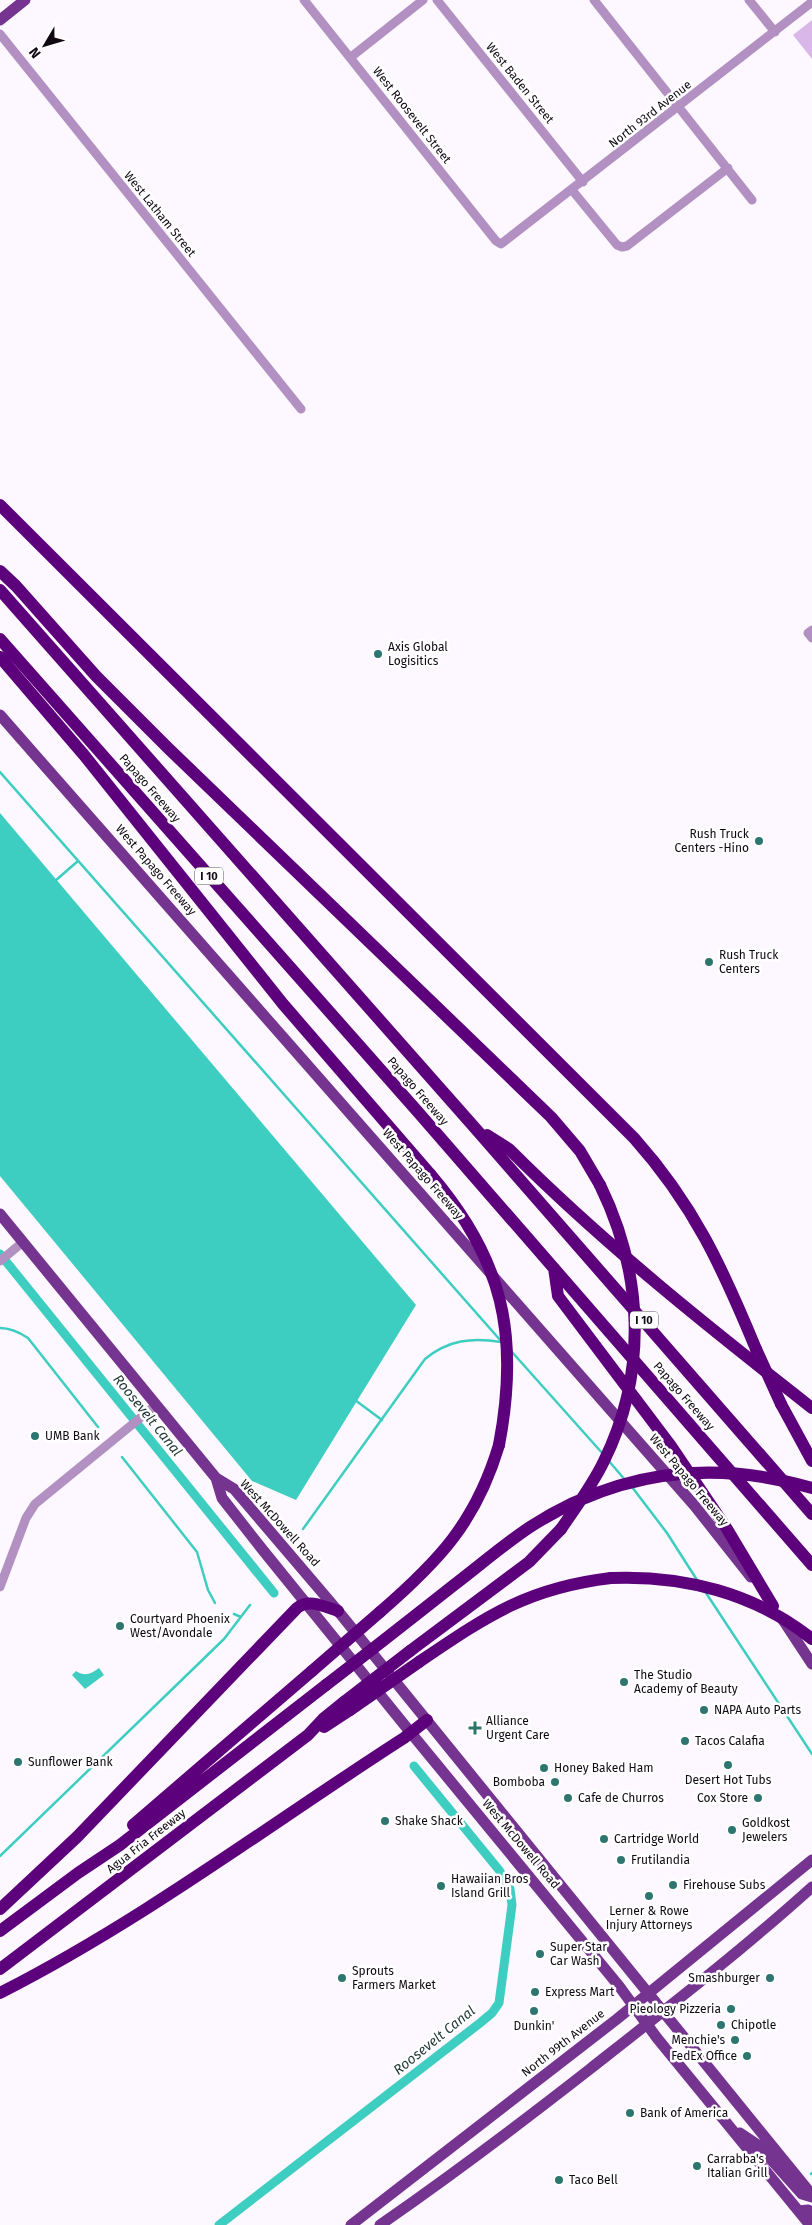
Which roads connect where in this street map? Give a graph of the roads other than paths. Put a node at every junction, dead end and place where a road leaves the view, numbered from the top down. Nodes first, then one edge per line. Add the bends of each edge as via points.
1 (25, 0) edge
2 (304, 0) edge
3 (424, 0) edge
4 (437, 0) edge
5 (594, 0) edge
6 (750, 0) edge
7 (812, 2) edge
8 (0, 20) edge
9 (775, 32) junction
10 (0, 34) edge
11 (351, 57) junction
12 (680, 107) junction
13 (728, 168) junction
14 (583, 182) junction
15 (572, 190) junction
16 (752, 200) dead end
17 (502, 244) joint
18 (301, 409) dead end
19 (0, 505) edge
20 (0, 571) edge
21 (0, 590) edge
22 (0, 639) edge
23 (0, 657) edge
24 (0, 715) edge
25 (475, 1128) junction
26 (0, 1214) edge
27 (23, 1242) junction
28 (0, 1261) edge
29 (554, 1268) junction
30 (156, 1405) junction
31 (812, 1408) edge
32 (812, 1461) edge
33 (216, 1478) junction
34 (812, 1488) edge
35 (812, 1514) edge
36 (812, 1565) edge
37 (0, 1587) edge
38 (306, 1603) junction
39 (774, 1606) junction
40 (338, 1611) junction
41 (812, 1639) edge
42 (812, 1664) edge
43 (347, 1706) junction
44 (427, 1720) junction
45 (411, 1733) junction
46 (812, 1860) edge
47 (78, 1873) junction
48 (812, 1887) edge
49 (0, 1908) edge
50 (0, 1931) edge
51 (0, 1968) edge
52 (0, 1993) edge
53 (648, 1994) junction
54 (634, 2005) junction
55 (663, 2012) junction
56 (648, 2024) junction
57 (730, 2127) junction
58 (812, 2196) edge
59 (799, 2211) junction
60 (812, 2212) edge
61 (351, 2225) edge
62 (380, 2225) edge
63 (810, 2225) edge

1 - 8 main road
2 - 11 street, West Roosevelt Street
3 - 11 street
4 - 14 street, West Baden Street
5 - 12 street
6 - 9 street
7 - 9 street, North 93rd Avenue
9 - 12 street, North 93rd Avenue
10 - 18 street, West Latham Street
11 - 17 street, West Roosevelt Street via 496,241
12 - 13 street
12 - 14 street, North 93rd Avenue
13 - 15 street via 622,247
13 - 16 street
14 - 15 street, North 93rd Avenue
15 - 17 street, North 93rd Avenue
19 - 32 highway, bridge via 634,1138 670,1181 705,1235 781,1404
20 - 43 highway, bridge via 96,676 168,748 551,1117 580,1151 600,1185 626,1252 636,1315 635,1354 628,1397 610,1448 589,1489 561,1529 528,1562 410,1651
21 - 25 highway, Papago Freeway / I 10
22 - 29 highway, Papago Freeway / I 10
23 - 47 highway, bridge via 84,755 283,1004 466,1220 491,1270 506,1334 508,1379 500,1445 480,1495 455,1538 420,1577
24 - 39 main road, West Papago Freeway via 688,1498
25 - 31 highway via 508,1149 642,1272
25 - 35 highway, Papago Freeway / I 10
26 - 27 main road, West McDowell Road
27 - 28 street
27 - 30 main road, West McDowell Road
29 - 36 highway, Papago Freeway / I 10
29 - 39 highway via 558,1296 671,1446
30 - 33 main road, West McDowell Road
30 - 37 street via 30,1510
33 - 38 main road, West McDowell Road via 222,1498
33 - 40 main road, West McDowell Road via 234,1489
34 - 47 highway, bridge via 762,1475 700,1472 641,1479 594,1493 544,1518 511,1540 120,1845
38 - 40 highway
38 - 45 main road, West McDowell Road
38 - 49 highway via 297,1608 52,1861
39 - 42 main road, West Papago Freeway
40 - 44 main road, West McDowell Road
41 - 43 highway, bridge via 776,1614 727,1593 669,1579 611,1578 570,1584 522,1599 479,1621
43 - 51 highway, Agua Fria Freeway
44 - 45 highway
44 - 53 main road, West McDowell Road
45 - 52 highway via 166,1895
45 - 54 main road, West McDowell Road
46 - 53 main road, North 99th Avenue
47 - 50 highway
48 - 55 main road
53 - 54 main road, North 99th Avenue
53 - 55 main road, West McDowell Road
54 - 56 main road, West McDowell Road
54 - 61 main road, North 99th Avenue
55 - 56 main road
55 - 58 main road, West McDowell Road
56 - 57 main road, West McDowell Road
56 - 62 main road via 458,2171
57 - 58 main road via 758,2145 802,2194
57 - 59 main road, West McDowell Road
59 - 60 main road
59 - 63 main road, West McDowell Road

